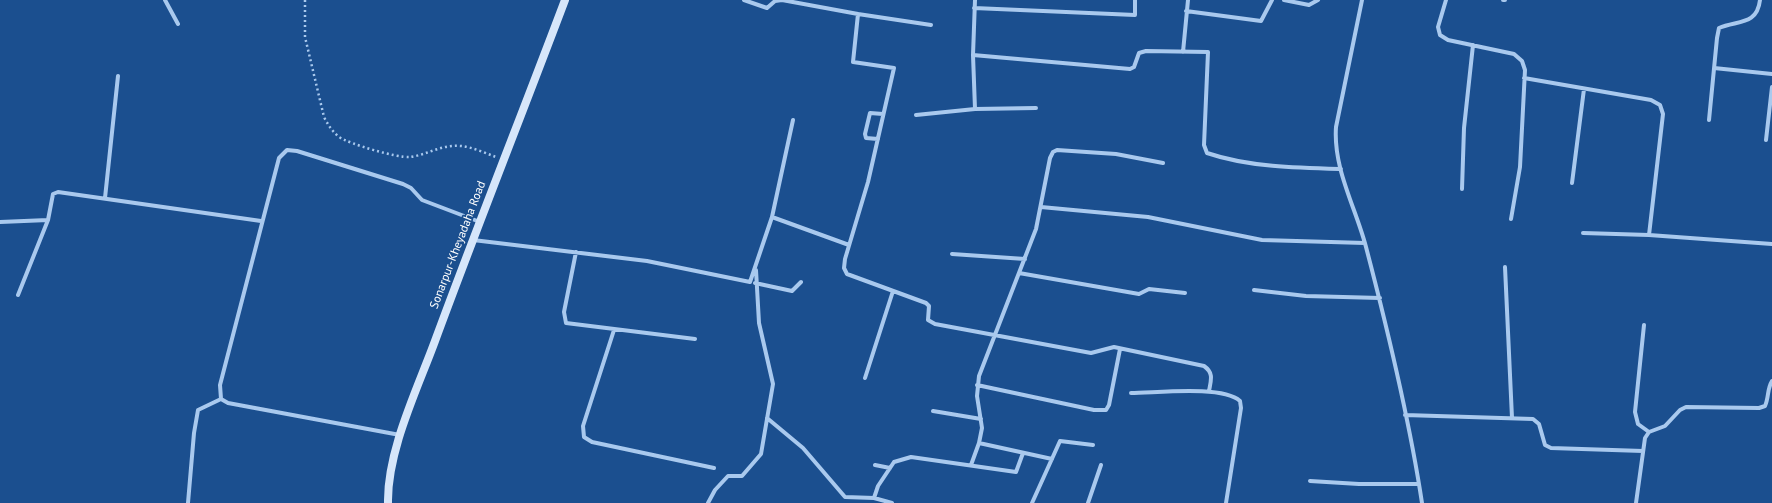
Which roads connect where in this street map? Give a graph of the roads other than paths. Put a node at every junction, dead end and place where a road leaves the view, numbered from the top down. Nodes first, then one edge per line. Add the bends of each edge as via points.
1 (165, 0) edge
2 (565, 0) edge
3 (744, 0) edge
4 (975, 0) edge
5 (1135, 0) edge
6 (1188, 0) edge
7 (1272, 0) edge
8 (1284, 0) edge
9 (1318, 0) edge
10 (1446, 0) edge
11 (1760, 0) edge
12 (750, 1) edge
13 (1361, 1) edge
14 (974, 8) junction
15 (1186, 11) junction
16 (858, 14) junction
17 (178, 24) dead end
18 (930, 25) dead end
19 (1473, 45) junction
20 (1183, 52) junction
21 (973, 55) junction
22 (1714, 68) junction
23 (1772, 74) edge
24 (118, 76) dead end
25 (1524, 78) junction
26 (1772, 87) edge
27 (1584, 88) junction
28 (1036, 108) dead end
29 (975, 109) junction
30 (883, 114) junction
31 (916, 115) dead end
32 (793, 120) dead end
33 (1708, 120) dead end
34 (878, 139) junction
35 (1766, 140) dead end
36 (1162, 163) dead end
37 (1341, 170) junction
38 (1572, 183) dead end
39 (1462, 189) dead end
40 (105, 198) junction
41 (1041, 207) junction
42 (772, 217) junction
43 (1511, 219) dead end
44 (48, 220) junction
45 (0, 222) edge
46 (262, 222) junction
47 (480, 222) junction
48 (1583, 233) dead end
49 (1649, 235) junction
50 (472, 240) junction
51 (1365, 243) junction
52 (1772, 244) edge
53 (849, 245) junction
54 (576, 252) junction
55 (952, 254) dead end
56 (1025, 259) junction
57 (1505, 267) dead end
58 (756, 268) junction
59 (1019, 274) junction
60 (750, 282) junction
61 (801, 282) dead end
62 (756, 283) junction
63 (1254, 290) dead end
64 (893, 291) junction
65 (1185, 293) dead end
66 (18, 295) dead end
67 (1380, 298) junction
68 (1644, 325) dead end
69 (614, 330) junction
70 (995, 335) junction
71 (695, 339) dead end
72 (1120, 349) junction
73 (865, 378) dead end
74 (1772, 380) edge
75 (977, 385) junction
76 (1209, 392) junction
77 (1131, 394) dead end
78 (221, 399) junction
79 (933, 411) dead end
80 (1405, 414) junction
81 (767, 418) junction
82 (1512, 418) junction
83 (982, 419) junction
84 (1648, 432) junction
85 (401, 435) junction
86 (979, 442) junction
87 (1092, 445) dead end
88 (1643, 451) junction
89 (1023, 453) junction
90 (1052, 459) junction
91 (875, 465) dead end
92 (972, 465) junction
93 (1101, 465) dead end
94 (714, 468) dead end
95 (890, 468) junction
96 (1310, 481) dead end
97 (1419, 484) junction
98 (874, 498) junction
99 (888, 502) edge
100 (188, 503) edge
101 (388, 503) edge
102 (708, 503) edge
103 (1032, 503) edge
104 (1088, 503) edge
105 (1226, 503) edge
106 (1422, 503) edge
107 (1636, 503) edge

1 - 17 street
2 - 47 main road, Sonarpur-Kheyadaha Road
3 - 12 street
4 - 14 street
5 - 14 street via 1135,15
6 - 15 street
7 - 15 street via 1261,21
8 - 9 street via 1309,5
10 - 19 street via 1438,27 1440,35 1448,40
11 - 22 street via 1752,17 1745,23 1729,24 1719,28
12 - 16 street via 767,8 775,1 790,1
13 - 37 street via 1336,127 1335,144
14 - 21 street
15 - 20 street
16 - 18 street
16 - 30 street via 853,62 894,68
19 - 25 street via 1514,54 1522,61
19 - 39 street via 1464,128
20 - 21 street via 1139,53 1134,67 1130,69
20 - 37 street via 1208,52 1204,145 1207,153 1287,168
21 - 29 street
22 - 23 street
22 - 33 street
24 - 40 street
25 - 27 street
25 - 43 street via 1518,178
26 - 35 street
27 - 38 street
27 - 49 street via 1652,100 1660,105 1663,114
28 - 29 street
29 - 31 street
30 - 34 street
30 - 34 street via 870,113 865,134 866,138
32 - 42 street
34 - 53 street
36 - 41 street via 1116,154 1057,150 1050,158
37 - 51 street
40 - 44 street via 64,192 53,194
40 - 46 street
41 - 51 street via 1148,217 1262,240
41 - 56 street
42 - 53 street
42 - 58 street
44 - 45 street
44 - 66 street
46 - 47 street via 279,158 287,150 403,184 411,188 422,200
46 - 78 street via 220,385
47 - 50 main road, Sonarpur-Kheyadaha Road
48 - 49 street
49 - 52 street
50 - 54 street
50 - 85 main road, Sonarpur-Kheyadaha Road
51 - 67 street
53 - 64 street via 844,268 847,274
54 - 60 street via 647,261
54 - 69 street via 564,319 566,323 574,325
55 - 56 street
56 - 59 street
57 - 82 street
58 - 60 street
58 - 62 street
59 - 65 street via 1139,294 1149,289
59 - 70 street
60 - 62 street
61 - 62 street via 792,291
62 - 81 street via 759,323 773,384
63 - 67 street via 1306,296
64 - 70 street via 926,303 929,306 928,320 931,323
64 - 73 street
67 - 80 street
68 - 84 street via 1635,412 1638,424
69 - 71 street
69 - 94 street via 583,426 584,438 592,442
70 - 72 street via 1091,353 1108,348
70 - 75 street
72 - 75 street via 1106,410 1094,410
72 - 76 street via 1204,366 1212,376
74 - 84 street via 1768,387 1765,406 1686,407 1665,426
75 - 83 street
76 - 77 street
76 - 105 street via 1235,396 1240,401
78 - 85 street via 228,403
78 - 100 street via 198,410
79 - 83 street
80 - 82 street
80 - 97 street
81 - 98 street via 803,448 846,497
81 - 102 street via 761,454 742,476 728,476
82 - 88 street via 1533,419 1539,424 1545,445 1551,448
83 - 86 street
84 - 88 street
85 - 101 main road, Sonarpur-Kheyadaha Road via 388,484
86 - 89 street
86 - 92 street
87 - 90 street via 1060,441
88 - 107 street
89 - 90 street
89 - 92 street via 1016,472
90 - 103 street
91 - 95 street
92 - 95 street via 911,457 894,462
93 - 104 street
95 - 98 street via 878,486
96 - 97 street
97 - 106 street
98 - 99 street

